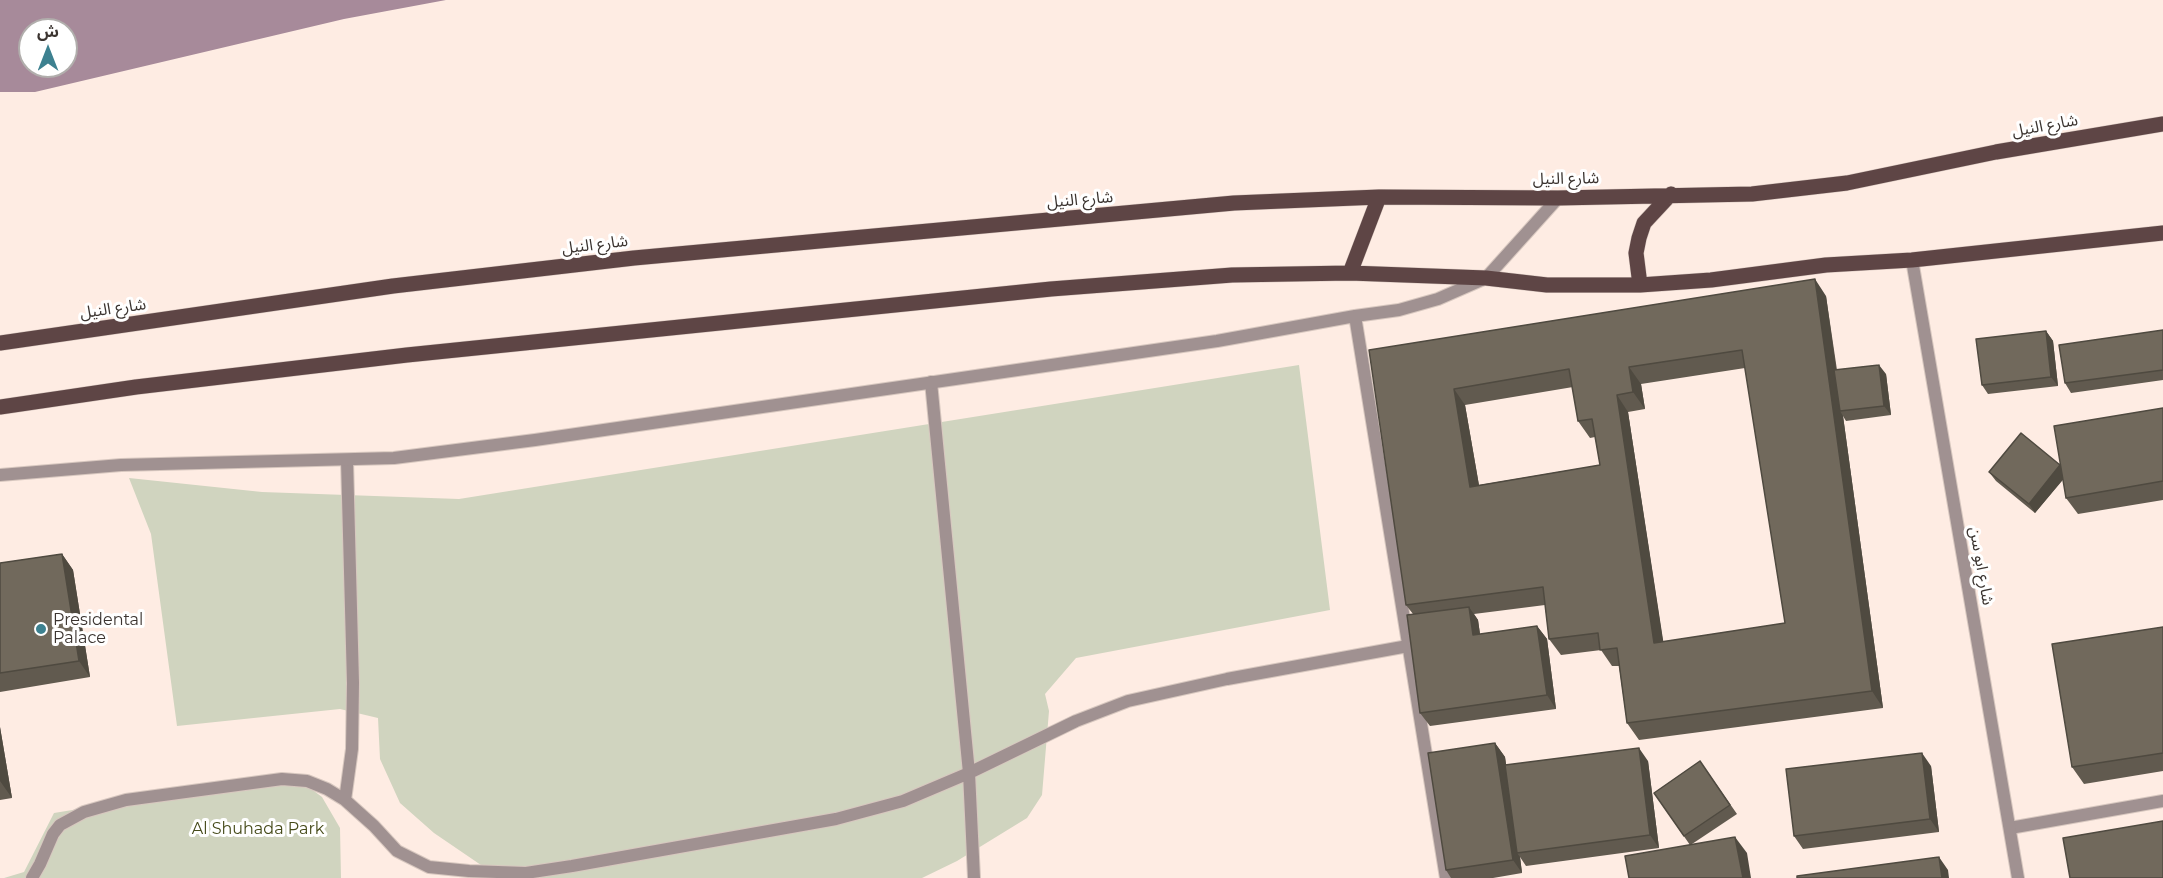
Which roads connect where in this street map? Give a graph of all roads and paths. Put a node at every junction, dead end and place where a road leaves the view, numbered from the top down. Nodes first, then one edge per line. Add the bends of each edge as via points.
1 (2163, 124) edge
2 (1671, 194) junction
3 (1379, 196) junction
4 (1558, 198) junction
5 (2163, 233) edge
6 (1912, 260) junction
7 (1350, 273) junction
8 (1486, 278) junction
9 (1640, 285) junction
10 (1355, 316) junction
11 (0, 343) edge
12 (931, 382) junction
13 (0, 407) edge
14 (347, 460) junction
15 (0, 475) edge
16 (1408, 646) junction
17 (969, 773) junction
18 (345, 800) junction
19 (2163, 801) edge
20 (2010, 828) junction
21 (429, 872) edge
22 (32, 878) edge
23 (974, 878) edge
24 (1446, 878) edge
25 (2018, 878) edge

1 - 2 main road, شارع النيل via 1996,152 1847,183 1752,194
2 - 4 main road, شارع النيل
2 - 9 main road via 1644,223 1636,253
3 - 4 main road, شارع النيل
3 - 7 main road
3 - 11 main road, شارع النيل via 1234,203 634,258 393,286
4 - 8 street
5 - 6 main road
6 - 9 main road
6 - 20 street, شارع ابو سن
7 - 8 main road
7 - 13 main road via 1232,276 1052,289 407,355
8 - 9 main road via 1547,285
8 - 10 street via 1408,308
10 - 12 street via 1217,341
10 - 16 street
12 - 14 street via 535,440
12 - 17 street
14 - 15 street via 121,465
14 - 18 street via 353,694 352,749
16 - 17 street via 1128,701 1076,721
16 - 24 street
17 - 21 street via 903,801 836,819 526,873
17 - 23 street
18 - 21 street via 397,851
18 - 22 street via 307,781 282,779 126,800 84,812 60,825
19 - 20 street
20 - 25 street, شارع ابو سن

